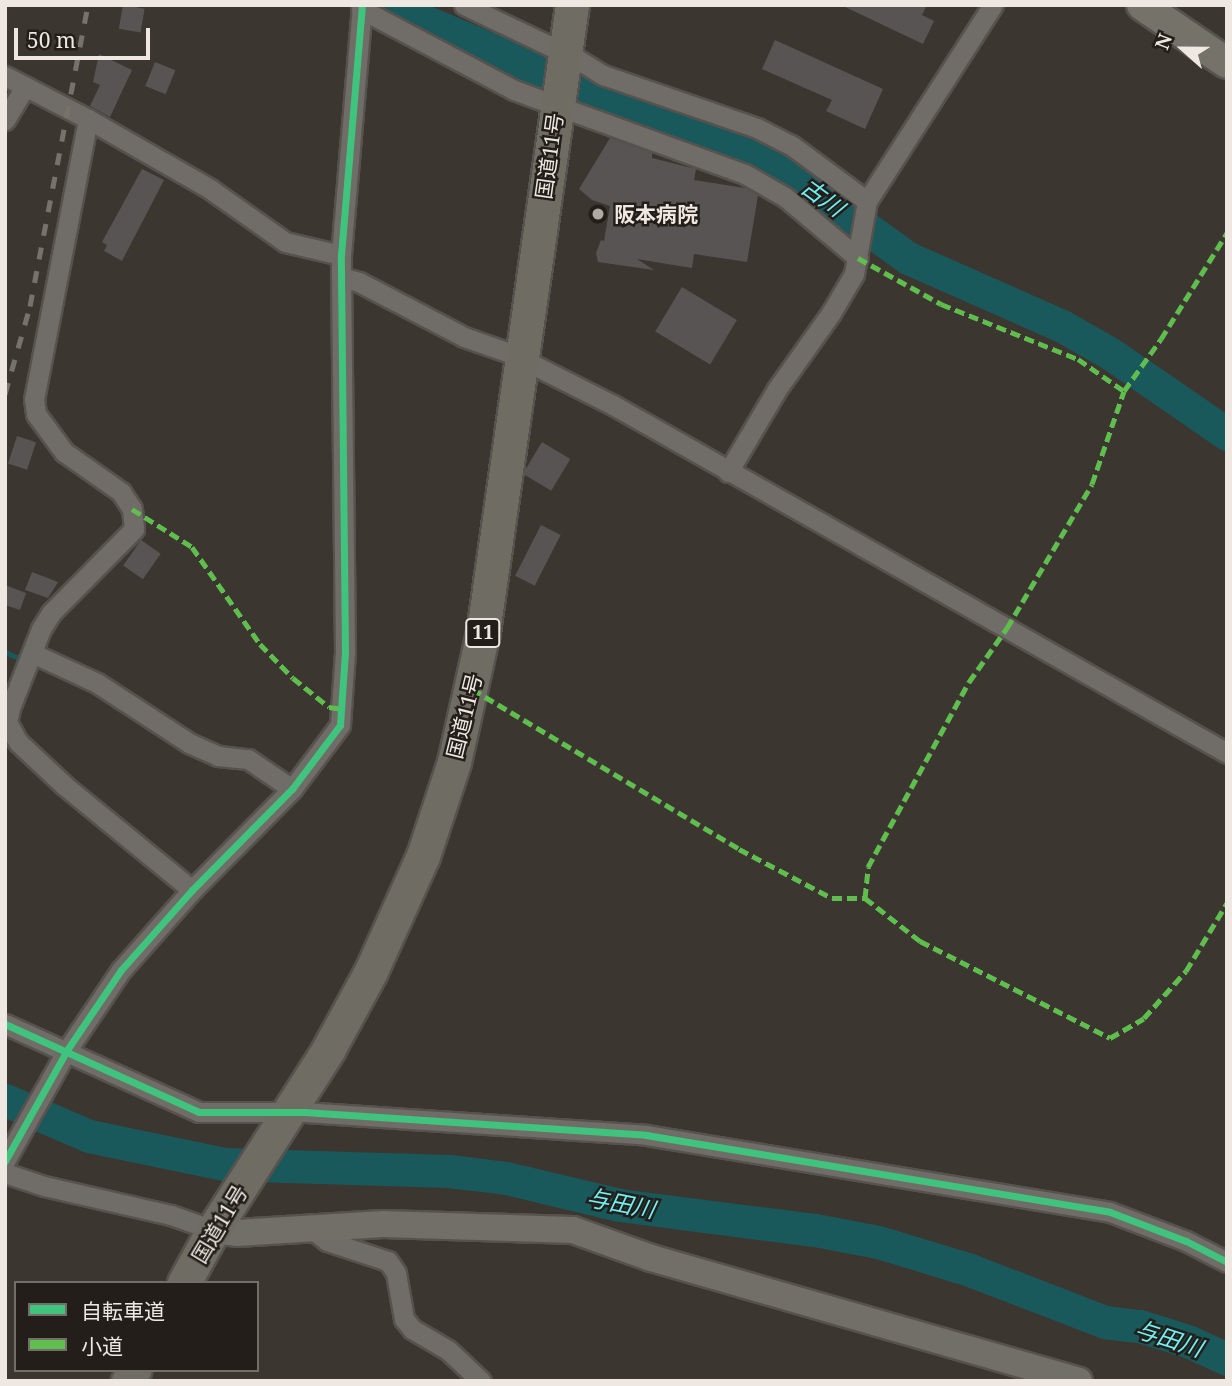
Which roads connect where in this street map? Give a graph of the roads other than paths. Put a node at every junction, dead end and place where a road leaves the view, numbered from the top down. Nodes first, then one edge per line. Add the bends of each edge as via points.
1 (464, 5) edge
2 (572, 5) edge
3 (993, 5) edge
4 (1142, 5) edge
5 (362, 7) edge
6 (563, 56) junction
7 (1227, 62) edge
8 (5, 76) edge
9 (25, 87) junction
10 (557, 103) junction
11 (88, 118) junction
12 (5, 120) edge
13 (866, 205) junction
14 (859, 252) junction
15 (341, 255) junction
16 (341, 277) junction
17 (522, 360) junction
18 (728, 472) junction
19 (32, 653) junction
20 (12, 748) edge
21 (1227, 753) edge
22 (292, 789) junction
23 (192, 890) junction
24 (5, 1024) edge
25 (65, 1055) junction
26 (281, 1120) junction
27 (6, 1164) edge
28 (222, 1217) junction
29 (312, 1229) junction
30 (1227, 1262) edge
31 (185, 1281) edge
32 (481, 1381) edge
33 (1079, 1381) edge

1 - 6 street
2 - 6 highway, 国道11号 / 11
3 - 13 street
4 - 7 main road
5 - 10 street via 514,90
5 - 15 street
6 - 10 highway, 国道11号 / 11
6 - 13 street via 603,75 757,128 791,145
8 - 9 street
9 - 11 street
9 - 12 street
10 - 14 street via 745,174 785,197
10 - 17 highway, 国道11号 / 11
11 - 15 street via 210,189 285,242
11 - 19 street via 34,399 36,414 64,452 121,492 132,509 134,528 51,613
13 - 14 street
14 - 18 street via 854,274 831,313 777,389
15 - 16 street
16 - 17 street
16 - 22 street via 343,709 334,736
17 - 18 street via 613,405
17 - 26 highway, 国道11号 / 11 via 483,632 454,762 423,856 394,923 328,1050
18 - 21 street
19 - 20 street via 10,708
19 - 22 street via 97,683 189,743 218,756 248,759
20 - 23 street
22 - 23 street
23 - 25 street via 121,970
24 - 25 street
25 - 26 street via 199,1112
25 - 27 street
26 - 28 highway, 国道11号 / 11
26 - 30 street via 646,1135 1110,1212
27 - 28 street via 44,1186 171,1215
28 - 29 street via 237,1233
28 - 31 highway, 国道11号 / 11
29 - 32 street via 327,1241 388,1261 396,1273 404,1319 412,1329 449,1350
29 - 33 street via 383,1224 573,1230 652,1258

